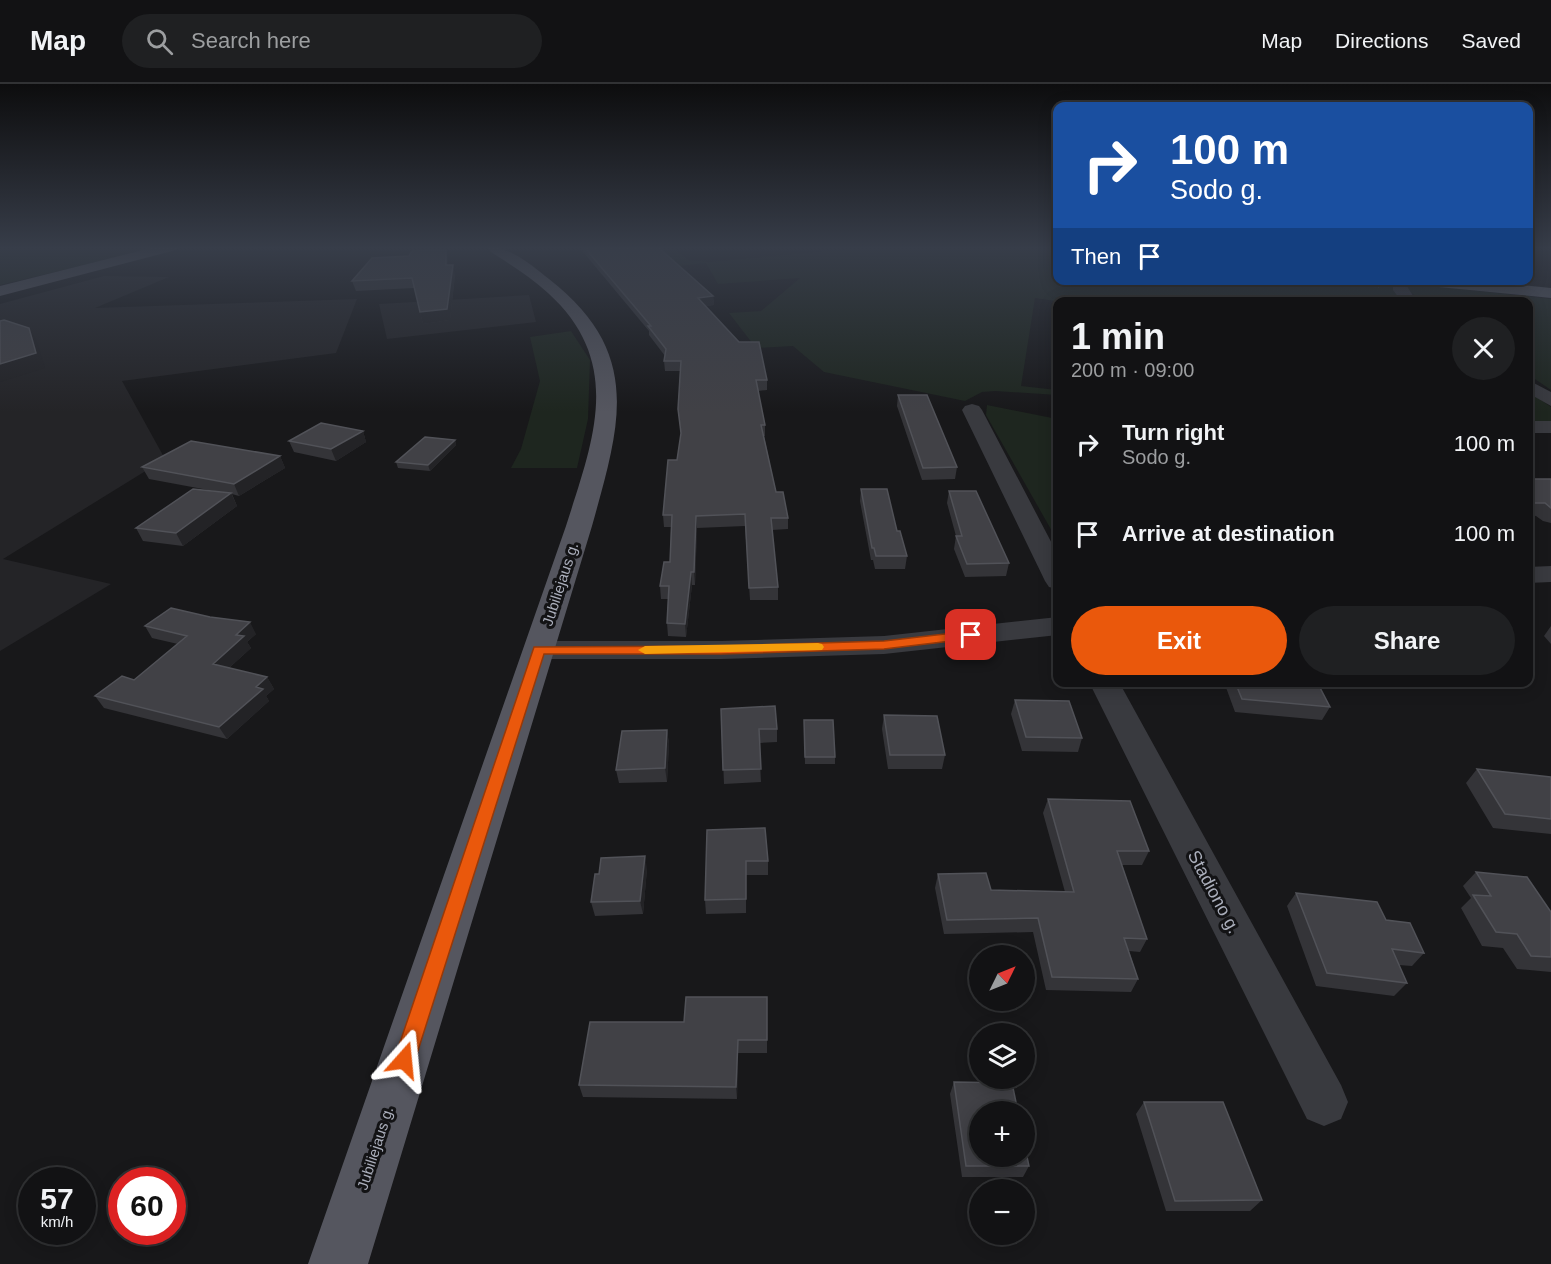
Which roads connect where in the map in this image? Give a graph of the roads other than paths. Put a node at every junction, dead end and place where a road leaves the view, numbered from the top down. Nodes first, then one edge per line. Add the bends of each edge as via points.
1 (566, 302) edge
2 (1533, 388) edge
3 (1551, 400) edge
4 (972, 410) dead end
5 (1533, 427) edge
6 (1551, 427) edge
7 (1053, 571) edge
8 (1551, 574) edge
9 (1533, 575) edge
10 (1053, 627) edge
11 (538, 650) junction
12 (1107, 687) edge
13 (1324, 1102) dead end
14 (338, 1264) edge

1 - 11 main road, Jubiliejaus g. via 579,315 600,353 608,395 589,490
2 - 3 street
4 - 7 street
5 - 6 street
8 - 9 street
10 - 11 street via 884,645
11 - 14 main road, Jubiliejaus g.
12 - 13 street, Stadiono g.

